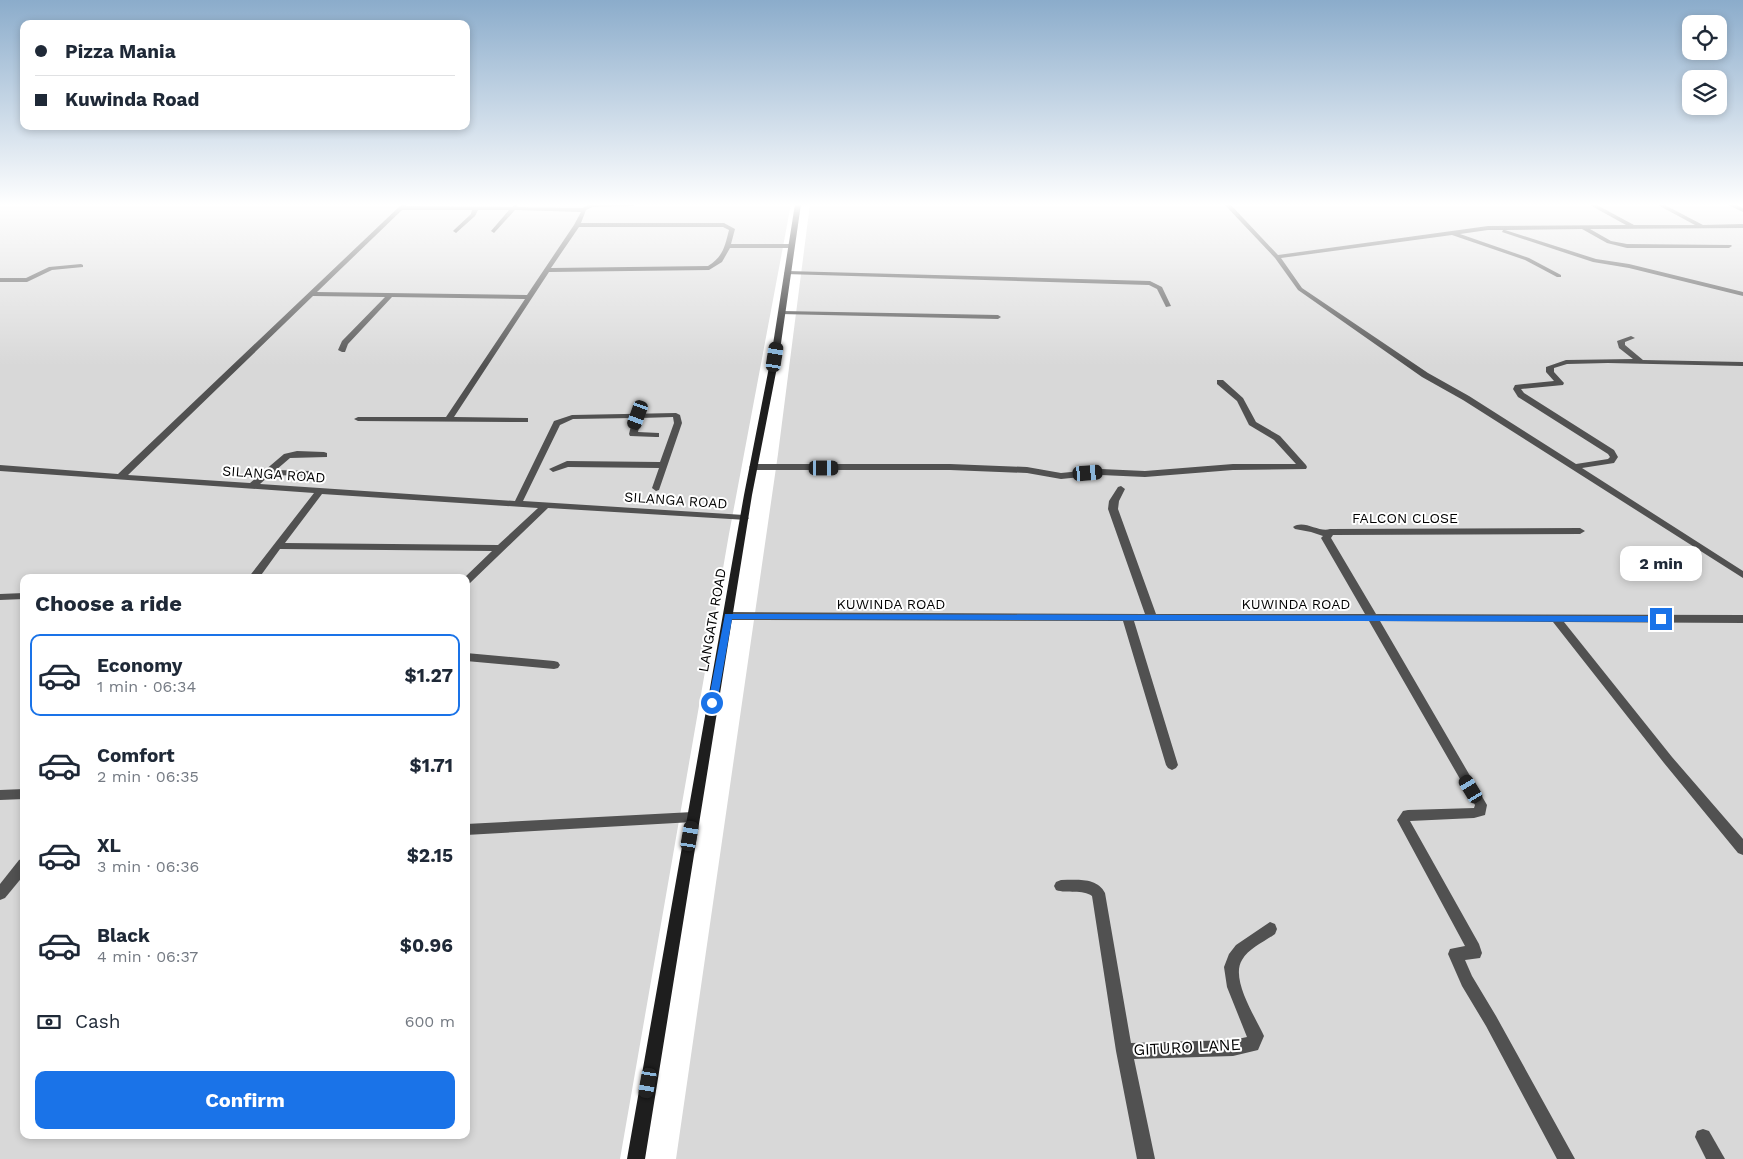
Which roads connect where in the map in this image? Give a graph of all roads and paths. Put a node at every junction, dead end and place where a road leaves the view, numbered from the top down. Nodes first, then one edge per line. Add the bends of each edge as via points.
1 (348, 258) edge
2 (554, 258) edge
3 (722, 258) edge
4 (789, 258) edge
5 (1278, 258) edge
6 (1524, 258) edge
7 (1584, 258) edge
8 (81, 266) dead end
9 (546, 270) junction
10 (787, 273) junction
11 (1559, 276) dead end
12 (0, 280) edge
13 (310, 294) junction
14 (1743, 294) edge
15 (390, 295) junction
16 (529, 297) junction
17 (1168, 306) dead end
18 (782, 312) junction
19 (998, 317) dead end
20 (1631, 338) dead end
21 (342, 350) dead end
22 (1641, 362) junction
23 (1743, 364) edge
24 (1220, 382) dead end
25 (638, 415) junction
26 (358, 418) dead end
27 (449, 418) junction
28 (525, 420) dead end
29 (656, 435) dead end
30 (324, 455) dead end
31 (664, 465) junction
32 (753, 467) junction
33 (1575, 467) junction
34 (0, 468) edge
35 (553, 469) dead end
36 (269, 472) junction
37 (310, 474) dead end
38 (120, 477) junction
39 (252, 486) junction
40 (656, 488) dead end
41 (1121, 489) dead end
42 (320, 492) junction
43 (518, 503) junction
44 (546, 505) junction
45 (744, 518) junction
46 (1298, 527) dead end
47 (1580, 531) dead end
48 (1327, 534) junction
49 (277, 546) junction
50 (501, 548) junction
51 (256, 574) edge
52 (1743, 575) edge
53 (470, 577) edge
54 (20, 596) edge
55 (0, 597) edge
56 (728, 616) junction
57 (1152, 618) junction
58 (1373, 618) junction
59 (1128, 619) junction
60 (1556, 619) junction
61 (1743, 619) edge
62 (470, 657) edge
63 (554, 665) dead end
64 (1172, 765) dead end
65 (20, 794) edge
66 (0, 795) edge
67 (693, 817) junction
68 (470, 830) edge
69 (1743, 849) edge
70 (20, 869) edge
71 (1061, 886) dead end
72 (0, 894) edge
73 (1270, 929) dead end
74 (1124, 1051) junction
75 (1703, 1137) dead end
76 (636, 1159) edge
77 (1146, 1159) edge
78 (1566, 1159) edge
79 (1716, 1159) edge

1 - 13 street
2 - 9 street
3 - 9 street via 709,268
4 - 10 main road, LANGATA ROAD
5 - 33 street via 1300,289 1338,316 1425,375
6 - 11 street
7 - 14 street via 1623,264
8 - 12 street via 51,268 27,280
9 - 16 street
10 - 17 street via 1150,283 1160,288
10 - 18 main road, LANGATA ROAD
13 - 15 street
13 - 38 street
15 - 16 street
15 - 21 street
16 - 27 street
18 - 19 street
18 - 32 main road, LANGATA ROAD
20 - 22 street via 1621,341 1622,346
22 - 23 street
22 - 33 street via 1557,364 1550,367 1550,372 1558,384 1517,389 1521,395 1614,457 1611,461
24 - 32 street via 1240,400 1252,423 1277,438 1303,467 1233,467 1061,476 1027,470 950,466
25 - 29 street via 633,434
25 - 31 street via 670,414 678,418
25 - 43 street via 572,416 559,420
26 - 27 street
27 - 28 street
30 - 36 street via 290,455
31 - 35 street via 567,464
31 - 40 street
32 - 45 main road, LANGATA ROAD
33 - 52 street
34 - 38 street, SILANGA ROAD
36 - 37 street
36 - 39 street
38 - 39 street, SILANGA ROAD
39 - 42 street, SILANGA ROAD
41 - 57 street via 1113,509
42 - 43 street, SILANGA ROAD
42 - 49 street
43 - 44 street, SILANGA ROAD
44 - 45 street, SILANGA ROAD
44 - 50 street
45 - 56 main road, LANGATA ROAD
46 - 48 street, FALCON CLOSE
47 - 48 street, FALCON CLOSE
48 - 58 street via 1326,538
49 - 50 street
49 - 51 street
50 - 53 street
54 - 55 street
56 - 59 street, KUWINDA ROAD
56 - 67 main road, LANGATA ROAD
57 - 58 street, KUWINDA ROAD
57 - 59 street, KUWINDA ROAD
58 - 60 street, KUWINDA ROAD
58 - 78 street via 1481,805 1480,812 1408,815 1404,820 1472,944 1474,952 1455,954 1467,981
59 - 64 street
60 - 61 street, KUWINDA ROAD
60 - 69 street
62 - 63 street
65 - 66 street
67 - 68 street
67 - 76 main road, LANGATA ROAD
70 - 72 street
71 - 74 street via 1091,887 1098,893
73 - 74 street, GITURO LANE via 1238,953 1232,968 1232,984 1256,1036 1252,1044 1233,1048
74 - 77 street, GITURO LANE
75 - 79 street

